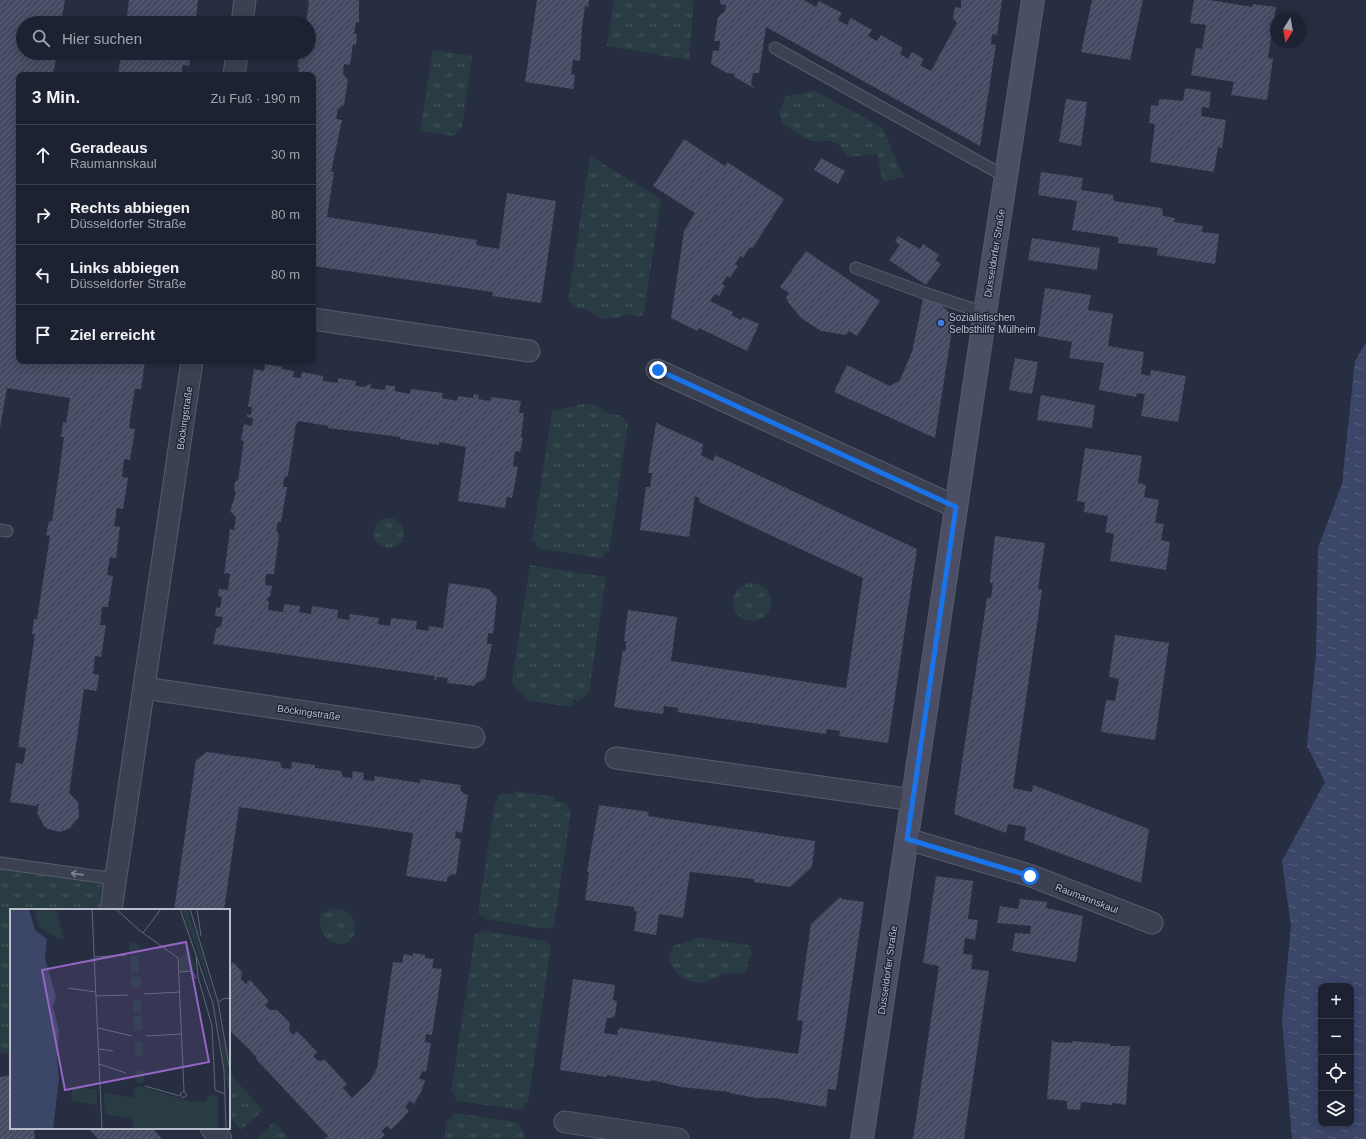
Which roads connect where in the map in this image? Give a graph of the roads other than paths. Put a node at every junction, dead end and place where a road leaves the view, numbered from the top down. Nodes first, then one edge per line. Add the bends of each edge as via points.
1 (245, 0) edge
2 (1033, 0) edge
3 (243, 16) edge
4 (775, 48) dead end
5 (236, 60) edge
6 (234, 72) edge
7 (1006, 178) junction
8 (856, 268) dead end
9 (985, 313) junction
10 (316, 319) edge
11 (529, 351) dead end
12 (192, 364) edge
13 (658, 370) dead end
14 (956, 507) junction
15 (144, 688) junction
16 (474, 737) dead end
17 (616, 758) dead end
18 (912, 800) junction
19 (907, 839) junction
20 (0, 863) edge
21 (116, 879) junction
22 (111, 909) edge
23 (1152, 923) dead end
24 (564, 1122) dead end
25 (211, 1129) edge
26 (221, 1139) edge
27 (678, 1139) edge
28 (862, 1139) edge

1 - 3 street
2 - 7 street, Düsseldorfer Straße
4 - 7 lane
5 - 6 street
7 - 9 street, Düsseldorfer Straße
8 - 9 lane
9 - 14 street, Düsseldorfer Straße
10 - 11 street
12 - 15 street, Böckingstraße
13 - 14 street
14 - 18 street, Düsseldorfer Straße
15 - 16 street, Böckingstraße
15 - 21 street, Böckingstraße
17 - 18 street
18 - 19 street, Düsseldorfer Straße
19 - 23 street, Raumannskaul via 1030,876
19 - 28 street, Düsseldorfer Straße
21 -> 20 lane
21 - 22 street, Böckingstraße
24 - 27 street
25 - 26 street

